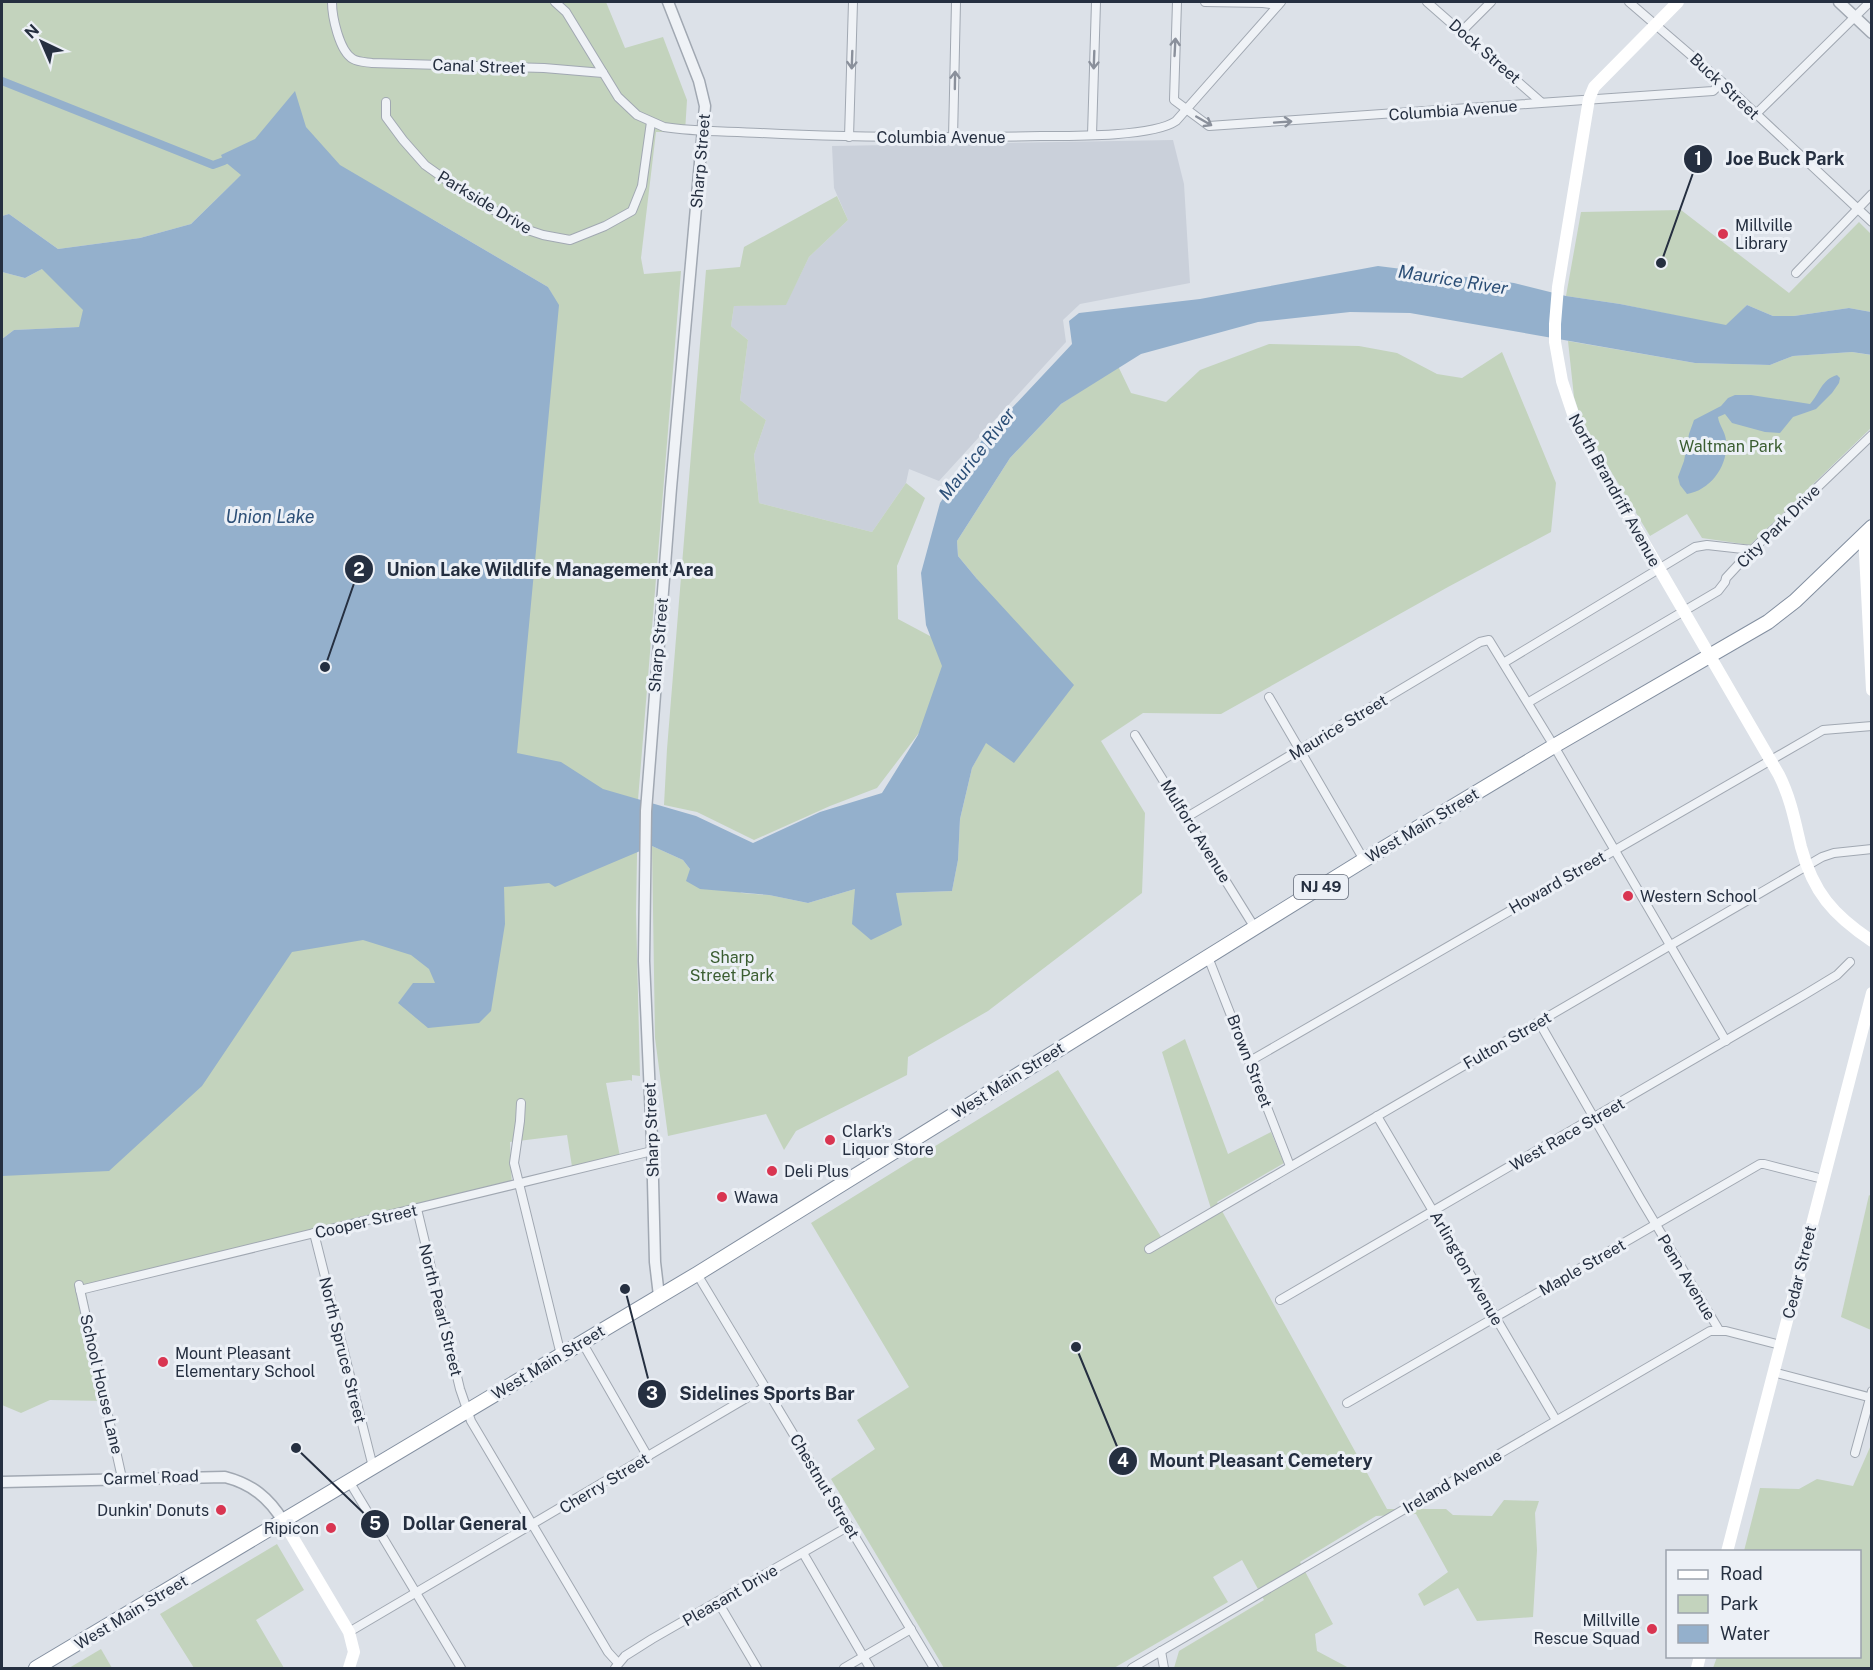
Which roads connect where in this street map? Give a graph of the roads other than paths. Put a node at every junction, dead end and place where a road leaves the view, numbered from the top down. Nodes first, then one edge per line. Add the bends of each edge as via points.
1 (332, 2) edge
2 (555, 2) edge
3 (668, 2) edge
4 (853, 2) edge
5 (956, 2) edge
6 (1096, 2) edge
7 (1177, 2) edge
8 (1205, 2) edge
9 (1427, 2) edge
10 (1491, 2) edge
11 (1629, 2) edge
12 (1678, 2) edge
13 (1839, 2) edge
14 (1870, 2) edge
15 (1280, 3) edge
16 (1855, 17) junction
17 (1656, 24) junction
18 (1462, 31) junction
19 (1872, 33) edge
20 (603, 73) junction
21 (1722, 82) junction
22 (1589, 99) junction
23 (386, 102) dead end
24 (1541, 102) junction
25 (1186, 109) junction
26 (1756, 114) junction
27 (651, 122) junction
28 (704, 129) junction
29 (1092, 135) junction
30 (849, 137) junction
31 (954, 138) junction
32 (1872, 194) edge
33 (1857, 209) junction
34 (1872, 222) edge
35 (1796, 273) dead end
36 (1872, 435) edge
37 (1868, 530) edge
38 (1752, 550) junction
39 (1659, 570) junction
40 (1683, 612) junction
41 (1710, 657) junction
42 (1504, 662) junction
43 (1872, 690) edge
44 (1269, 697) dead end
45 (1529, 702) junction
46 (1872, 726) edge
47 (1135, 735) dead end
48 (1554, 746) junction
49 (1299, 750) junction
50 (1771, 760) junction
51 (1187, 817) junction
52 (1614, 849) junction
53 (1872, 849) edge
54 (1364, 860) junction
55 (1807, 865) junction
56 (1255, 928) junction
57 (1872, 941) edge
58 (1670, 945) junction
59 (1208, 957) junction
60 (1850, 962) dead end
61 (1872, 993) edge
62 (1539, 1022) junction
63 (1867, 1030) edge
64 (1726, 1041) junction
65 (1250, 1061) junction
66 (521, 1103) dead end
67 (1377, 1116) junction
68 (1594, 1118) junction
69 (652, 1151) junction
70 (1290, 1166) junction
71 (1823, 1179) junction
72 (519, 1184) junction
73 (417, 1209) junction
74 (1434, 1212) junction
75 (1656, 1224) junction
76 (314, 1233) junction
77 (1149, 1249) dead end
78 (696, 1274) junction
79 (80, 1287) joint
80 (659, 1296) junction
81 (1280, 1300) dead end
82 (1496, 1317) junction
83 (1719, 1330) junction
84 (582, 1342) junction
85 (1780, 1345) junction
86 (561, 1355) junction
87 (1773, 1372) junction
88 (765, 1387) junction
89 (1871, 1395) edge
90 (1347, 1403) dead end
91 (467, 1411) junction
92 (1556, 1420) junction
93 (1855, 1453) dead end
94 (648, 1456) junction
95 (373, 1467) junction
96 (122, 1478) junction
97 (349, 1481) junction
98 (2, 1482) edge
99 (283, 1521) junction
100 (533, 1525) junction
101 (849, 1526) junction
102 (1727, 1550) edge
103 (803, 1553) junction
104 (416, 1593) junction
105 (718, 1602) junction
106 (911, 1629) junction
107 (349, 1632) junction
108 (1161, 1652) junction
109 (864, 1657) junction
110 (617, 1666) edge
111 (36, 1668) edge
112 (349, 1668) edge
113 (461, 1668) edge
114 (757, 1668) edge
115 (844, 1668) edge
116 (870, 1668) edge
117 (934, 1668) edge
118 (1132, 1668) edge
119 (1164, 1668) edge

1 - 20 street, Canal Street via 339,39 355,61
2 - 20 street via 566,12
3 - 28 street, Sharp Street via 704,97
4 -> 30 street
31 -> 5 street
6 -> 29 street
25 -> 7 street via 1175,102 1173,94
8 - 15 street
9 - 18 street, Dock Street
10 - 18 street
11 - 17 street, Buck Street
12 - 17 main road
13 - 16 street
14 - 16 street
15 - 25 street
16 - 19 street
16 - 26 street
17 - 21 street, Buck Street
17 - 22 main road via 1594,87
18 - 24 street, Dock Street
20 - 27 street via 618,97
21 - 22 street, Columbia Avenue via 1713,90
21 - 26 street, Buck Street
22 - 24 street, Columbia Avenue
22 - 39 main road, North Brandriff Avenue via 1558,287 1555,342 1562,381 1578,429
23 - 27 street, Parkside Drive via 386,117 426,165 525,229 570,240 632,212 642,186
25 -> 24 street, Columbia Avenue via 1207,125 1224,126
25 - 29 street, Columbia Avenue via 1169,126 1155,130
26 - 33 street, Buck Street
27 - 28 street, Columbia Avenue via 672,128
28 - 30 street, Columbia Avenue
28 - 69 street, Sharp Street via 646,811 644,961
29 - 31 street, Columbia Avenue
30 - 31 street, Columbia Avenue
32 - 33 street
33 - 34 street, Buck Street
33 - 35 street
36 - 38 street, City Park Drive
37 - 41 highway, West Main Street / NJ 49 via 1787,608
37 - 43 main road
38 - 39 street via 1701,545
38 - 40 street, City Park Drive via 1718,591
39 - 40 main road, North Brandriff Avenue
39 - 42 street
40 - 41 main road, North Brandriff Avenue
40 - 45 street
41 - 48 highway, West Main Street / NJ 49
41 - 50 main road, North Brandriff Avenue
42 - 45 street
42 - 49 street, Maurice Street via 1489,640 1480,642
44 - 49 street
45 - 48 street
46 - 50 street, Howard Street via 1823,730
47 - 51 street, Mulford Avenue
48 - 52 street
48 - 54 highway, West Main Street / NJ 49
49 - 51 street, Maurice Street
49 - 54 street
50 - 52 street, Howard Street
50 - 55 main road, North Brandriff Avenue via 1791,802
51 - 56 street, Mulford Avenue
52 - 58 street
52 - 65 street, Howard Street
53 - 55 street, Fulton Street via 1828,854
54 - 56 highway, West Main Street / NJ 49
55 - 57 main road, North Brandriff Avenue via 1828,905
55 - 58 street, Fulton Street
56 - 59 highway, West Main Street / NJ 49
58 - 62 street, Fulton Street
58 - 64 street
59 - 65 street, Brown Street
59 - 78 highway, West Main Street / NJ 49
60 - 64 street, West Race Street via 1837,975
61 - 63 main road, Cedar Street
62 - 67 street, Fulton Street
62 - 68 street
63 - 71 main road, Cedar Street
64 - 68 street, West Race Street
65 - 70 street, Brown Street
66 - 72 street via 514,1160
67 - 70 street, Fulton Street
67 - 74 street, Arlington Avenue
68 - 74 street, West Race Street
68 - 75 street, Penn Avenue
69 - 72 street, Cooper Street
69 - 80 street, Sharp Street
70 - 77 street, Fulton Street
71 - 75 street, Maple Street via 1760,1164
71 - 85 main road, Cedar Street
72 - 73 street, Cooper Street
72 - 86 street
73 - 76 street, Cooper Street
73 - 91 street, North Pearl Street
74 - 81 street, West Race Street
74 - 82 street, Arlington Avenue
75 - 82 street, Maple Street
75 - 83 street, Penn Avenue
76 - 79 street, Cooper Street
76 - 95 street, North Spruce Street
78 - 80 highway, West Main Street / NJ 49
78 - 88 street, Chestnut Street
79 - 96 street, School House Lane
80 - 84 highway, West Main Street / NJ 49
82 - 90 street, Maple Street
82 - 92 street, Arlington Avenue
83 - 85 street
83 - 92 street, Ireland Avenue via 1710,1330
84 - 86 highway, West Main Street / NJ 49
84 - 94 street
85 - 87 main road, Cedar Street
86 - 91 highway, West Main Street / NJ 49
87 - 89 street
87 - 102 main road, Cedar Street
88 - 94 street, Cherry Street
88 - 101 street, Chestnut Street
89 - 93 street
91 - 95 highway, West Main Street / NJ 49
91 - 100 street, North Pearl Street
92 - 108 street, Ireland Avenue
94 - 100 street, Cherry Street
95 - 97 highway, West Main Street / NJ 49
96 - 98 street, Carmel Road
96 - 99 street, Carmel Road via 225,1477 260,1492
97 - 99 highway, West Main Street / NJ 49
97 - 104 street
99 - 107 main road
99 - 111 highway, West Main Street / NJ 49
100 - 104 street, Cherry Street
100 - 110 street, North Pearl Street
101 - 103 street, Pleasant Drive
101 - 106 street, Chestnut Street
103 - 105 street, Pleasant Drive
103 - 109 street
104 - 107 street, Cherry Street
104 - 113 street
105 - 110 street, Pleasant Drive via 625,1656
105 - 114 street
106 - 109 street
106 - 117 street, Chestnut Street
107 - 112 main road via 354,1652
108 - 118 street, Ireland Avenue
108 - 119 street
109 - 115 street
109 - 116 street

